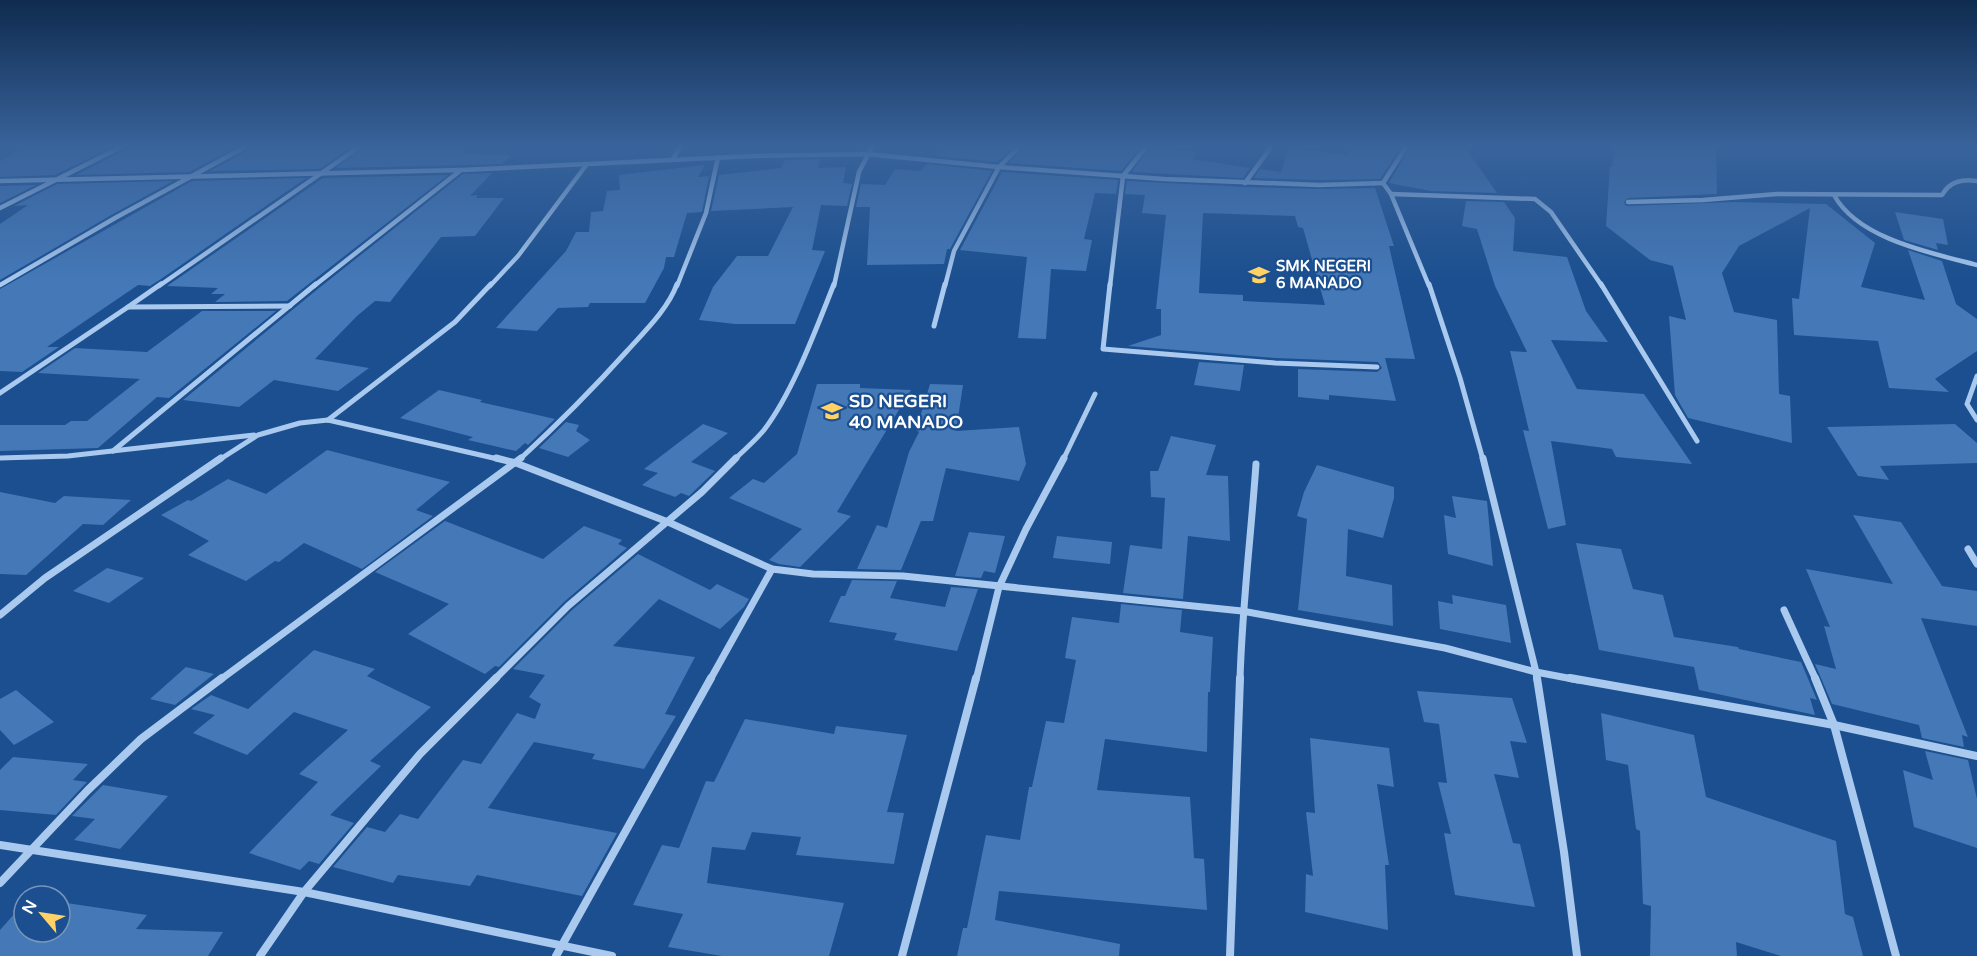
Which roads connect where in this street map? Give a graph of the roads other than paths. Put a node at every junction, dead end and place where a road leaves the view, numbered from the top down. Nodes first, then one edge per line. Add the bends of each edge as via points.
1 (32, 192) edge
2 (163, 192) edge
3 (296, 192) edge
4 (434, 192) edge
5 (566, 192) edge
6 (711, 192) edge
7 (855, 192) edge
8 (986, 192) edge
9 (1122, 192) edge
10 (1944, 192) edge
11 (1391, 194) joint
12 (1834, 195) junction
13 (1629, 201) dead end
14 (0, 208) edge
15 (1977, 265) edge
16 (0, 285) edge
17 (290, 306) junction
18 (128, 307) junction
19 (934, 326) dead end
20 (1377, 367) dead end
21 (1977, 376) edge
22 (0, 393) edge
23 (1095, 394) dead end
24 (328, 420) junction
25 (1977, 420) edge
26 (258, 435) junction
27 (1697, 441) dead end
28 (113, 451) junction
29 (0, 458) edge
30 (516, 463) junction
31 (1256, 464) dead end
32 (668, 522) junction
33 (1968, 549) dead end
34 (1977, 564) edge
35 (772, 569) junction
36 (999, 587) junction
37 (1784, 610) dead end
38 (1242, 611) junction
39 (0, 615) edge
40 (1536, 672) junction
41 (1834, 725) junction
42 (1977, 756) edge
43 (0, 845) edge
44 (29, 851) junction
45 (0, 883) edge
46 (304, 892) junction
47 (560, 946) junction
48 (260, 956) edge
49 (556, 956) edge
50 (612, 956) edge
51 (902, 956) edge
52 (1230, 956) edge
53 (1577, 956) edge
54 (1896, 956) edge

1 - 14 street
2 - 16 street
3 - 18 street
4 - 17 street
5 - 24 street via 518,256 455,322
6 - 30 street via 674,292 646,330 574,410
7 - 32 street via 835,282 779,405 763,431
8 - 19 street via 954,251
9 - 20 street via 1103,349
10 - 12 street via 1942,195
11 - 27 street via 1535,199 1547,208 1592,270
11 - 40 street via 1428,282 1465,393
12 - 13 street
12 - 15 street via 1844,213 1871,228 1917,248
17 - 18 street
17 - 28 street
18 - 22 street
21 - 25 street via 1966,402
23 - 36 street
24 - 26 street
24 - 30 street
26 - 28 street
26 - 39 street via 153,502 45,578
28 - 29 street
30 - 32 street
30 - 44 street via 141,739
31 - 38 street
32 - 35 street
32 - 46 street via 568,606 497,675 420,754
33 - 34 street
35 - 36 street via 903,576
35 - 47 street
36 - 38 street
36 - 51 street
37 - 41 street
38 - 40 street via 1445,648
38 - 52 street
40 - 41 street
40 - 53 street
41 - 42 street
41 - 54 street
43 - 44 street
44 - 45 street
44 - 46 street
46 - 47 street
46 - 48 street
47 - 49 street
47 - 50 street

